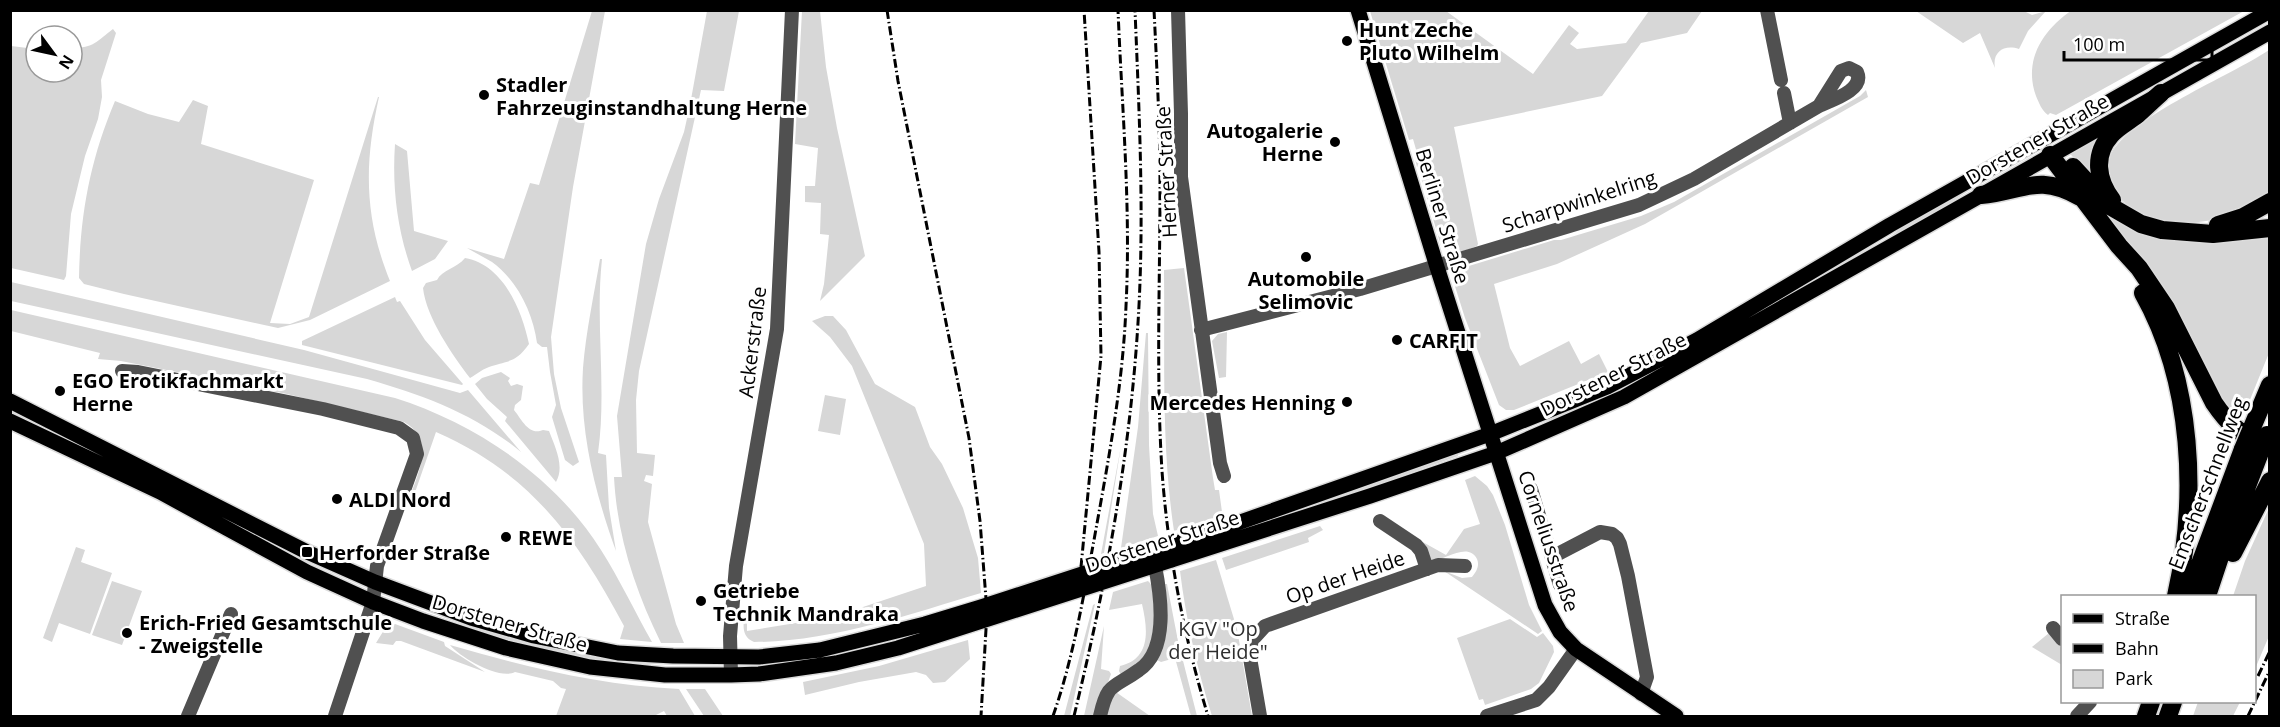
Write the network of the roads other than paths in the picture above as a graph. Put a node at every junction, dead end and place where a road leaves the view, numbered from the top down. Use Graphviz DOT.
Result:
graph roads {
  1 [pos="792,10"];
  2 [pos="1178,10"];
  3 [pos="1358,10"];
  4 [pos="1767,10"];
  5 [pos="2270,11"];
  6 [pos="2270,32"];
  7 [pos="2161,93"];
  8 [pos="1819,106"];
  9 [pos="1790,123"];
  10 [pos="2051,144"];
  11 [pos="1981,195"];
  12 [pos="2084,200"];
  13 [pos="2270,202"];
  14 [pos="2122,213"];
  15 [pos="2270,228"];
  16 [pos="2181,232"];
  17 [pos="2119,246"];
  18 [pos="1437,267"];
  19 [pos="1201,330"];
  20 [pos="122,371"];
  21 [pos="2270,385"];
  22 [pos="10,401"];
  23 [pos="10,421"];
  24 [pos="1490,434"];
  25 [pos="2260,440"];
  26 [pos="1496,453"];
  27 [pos="1224,476"];
  28 [pos="2270,481"];
  29 [pos="1531,489"];
  30 [pos="1380,521"];
  31 [pos="1552,557"];
  32 [pos="1155,566"];
  33 [pos="1465,566"];
  34 [pos="1427,569"];
  35 [pos="375,582"];
  36 [pos="1560,585"];
  37 [pos="2176,595"];
  38 [pos="2189,595"];
  39 [pos="2208,595"];
  40 [pos="2217,595"];
  41 [pos="373,602"];
  42 [pos="231,614"];
  43 [pos="1576,649"];
  44 [pos="729,657"];
  45 [pos="731,675"];
  46 [pos="1641,694"];
  47 [pos="2089,703"];
  48 [pos="188,717"];
  49 [pos="335,717"];
  50 [pos="1100,717"];
  51 [pos="1260,717"];
  52 [pos="1487,717"];
  53 [pos="1676,717"];
  54 [pos="2076,717"];
  1 -- 44 [label="street, Ackerstraße"];
  2 -- 19 [label="street, Herner Straße"];
  3 -- 18 [label="main road, Berliner Straße"];
  4 -- 9 [label="street"];
  5 -- 10 [label="main road, Dorstener Straße"];
  6 -- 7 [label="main road, Dorstener Straße"];
  7 -- 10 [label="main road, Dorstener Straße"];
  7 -- 14 [label="highway"];
  8 -- 9 [label="street, Scharpwinkelring"];
  9 -- 18 [label="street, Scharpwinkelring"];
  10 -- 11 [label="main road, Dorstener Straße"];
  10 -- 12 [label="highway"];
  10 -- 14 [label="highway"];
  10 -- 24 [label="main road, Dorstener Straße"];
  11 -- 12 [label="highway"];
  11 -- 26 [label="main road, Dorstener Straße"];
  12 -- 17 [label="highway"];
  13 -- 16 [label="highway"];
  14 -- 16 [label="highway"];
  15 -- 16 [label="highway"];
  17 -- 25 [label="highway"];
  17 -- 37 [label="highway"];
  18 -- 19 [label="street"];
  18 -- 24 [label="main road, Berliner Straße"];
  19 -- 27 [label="street, Herner Straße"];
  20 -- 35 [label="street"];
  21 -- 25 [label="highway, Emscherschnellweg"];
  22 -- 35 [label="main road, Dorstener Straße"];
  23 -- 41 [label="main road, Dorstener Straße"];
  24 -- 26 [label="main road, Corneliusstraße"];
  24 -- 44 [label="main road, Dorstener Straße"];
  25 -- 38 [label="highway, Emscherschnellweg"];
  25 -- 39 [label="highway"];
  26 -- 32 [label="main road, Dorstener Straße"];
  26 -- 43 [label="main road, Corneliusstraße"];
  28 -- 40 [label="highway"];
  29 -- 31 [label="street, Corneliusstraße"];
  30 -- 34 [label="street, Op der Heide"];
  31 -- 36 [label="street, Corneliusstraße"];
  31 -- 46 [label="street, Corneliusstraße"];
  32 -- 45 [label="main road, Dorstener Straße"];
  32 -- 50 [label="street"];
  33 -- 34 [label="street, Op der Heide"];
  34 -- 51 [label="street, Op der Heide"];
  35 -- 41 [label="street"];
  35 -- 44 [label="main road, Dorstener Straße"];
  41 -- 45 [label="main road, Dorstener Straße"];
  41 -- 49 [label="street"];
  42 -- 48 [label="street"];
  43 -- 46 [label="main road, Corneliusstraße"];
  43 -- 52 [label="street"];
  44 -- 45 [label="street, Ackerstraße"];
  46 -- 53 [label="main road, Corneliusstraße"];
  47 -- 54 [label="street"];
}
